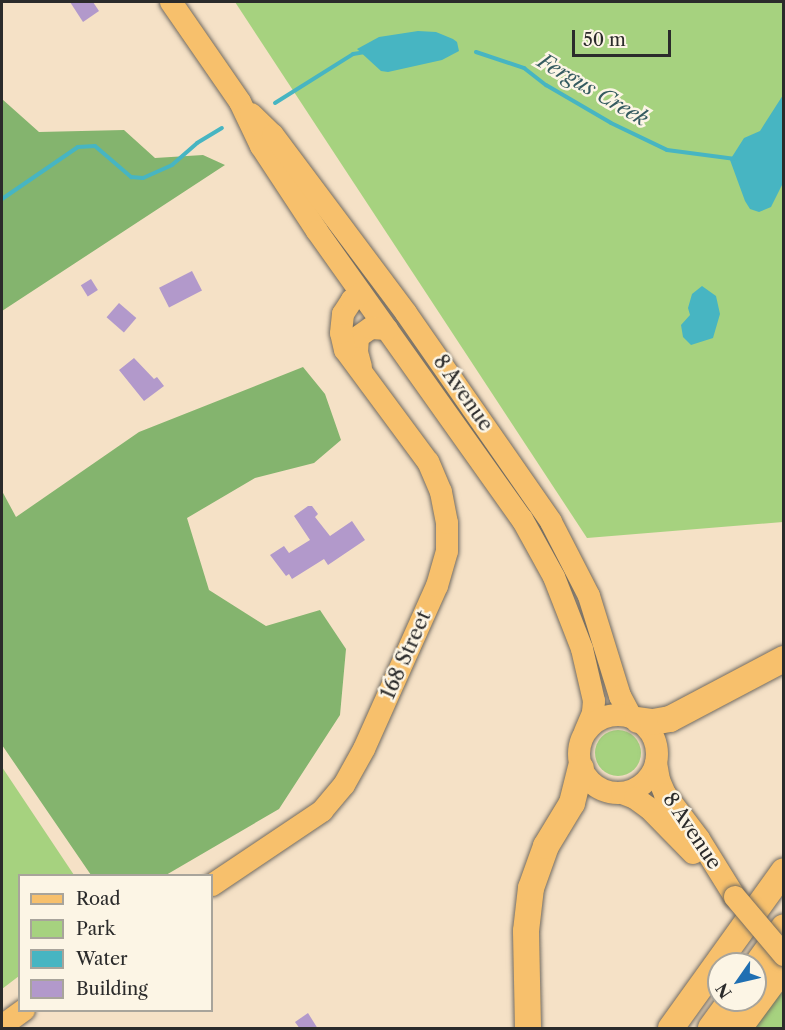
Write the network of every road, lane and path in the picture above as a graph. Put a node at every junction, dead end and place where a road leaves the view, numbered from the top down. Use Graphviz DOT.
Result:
graph roads {
  1 [pos="171,2"];
  2 [pos="240,102"];
  3 [pos="361,293"];
  4 [pos="387,329"];
  5 [pos="363,377"];
  6 [pos="529,488"];
  7 [pos="783,658"];
  8 [pos="635,719"];
  9 [pos="585,732"];
  10 [pos="656,763"];
  11 [pos="581,768"];
  12 [pos="622,794"];
  13 [pos="783,871"];
  14 [pos="213,884"];
  15 [pos="735,897"];
  16 [pos="783,927"];
  17 [pos="766,952"];
  18 [pos="783,955"];
  19 [pos="783,967"];
  20 [pos="23,1012"];
  21 [pos="723,1012"];
  22 [pos="2,1026"];
  23 [pos="528,1029"];
  24 [pos="671,1029"];
  25 [pos="711,1029"];
  26 [pos="739,1029"];
  1 -- 2 [label="main road, 8 Avenue"];
  2 -- 3 [label="main road, 8 Avenue"];
  2 -- 6 [label="main road, 8 Avenue"];
  3 -- 4 [label="main road, 8 Avenue"];
  3 -- 5 [label="main road, 168 Street"];
  3 -- 6 [label="main road"];
  4 -- 5 [label="main road, 168 Street"];
  4 -- 9 [label="main road, 8 Avenue"];
  5 -- 14 [label="main road, 168 Street"];
  6 -- 8 [label="main road, 8 Avenue"];
  7 -- 8 [label="highway"];
  8 -- 9 [label="main road"];
  8 -- 10 [label="main road"];
  9 -- 11 [label="main road"];
  10 -- 12 [label="main road"];
  10 -- 15 [label="main road, 8 Avenue"];
  11 -- 12 [label="main road"];
  11 -- 23 [label="highway"];
  12 -- 15 [label="main road, 8 Avenue"];
  13 -- 24 [label="highway"];
  15 -- 18 [label="main road, 8 Avenue, bridge"];
  16 -- 17 [label="highway"];
  19 -- 26 [label="highway"];
  20 -- 22 [label="main road"];
  21 -- 25 [label="highway"];
}
